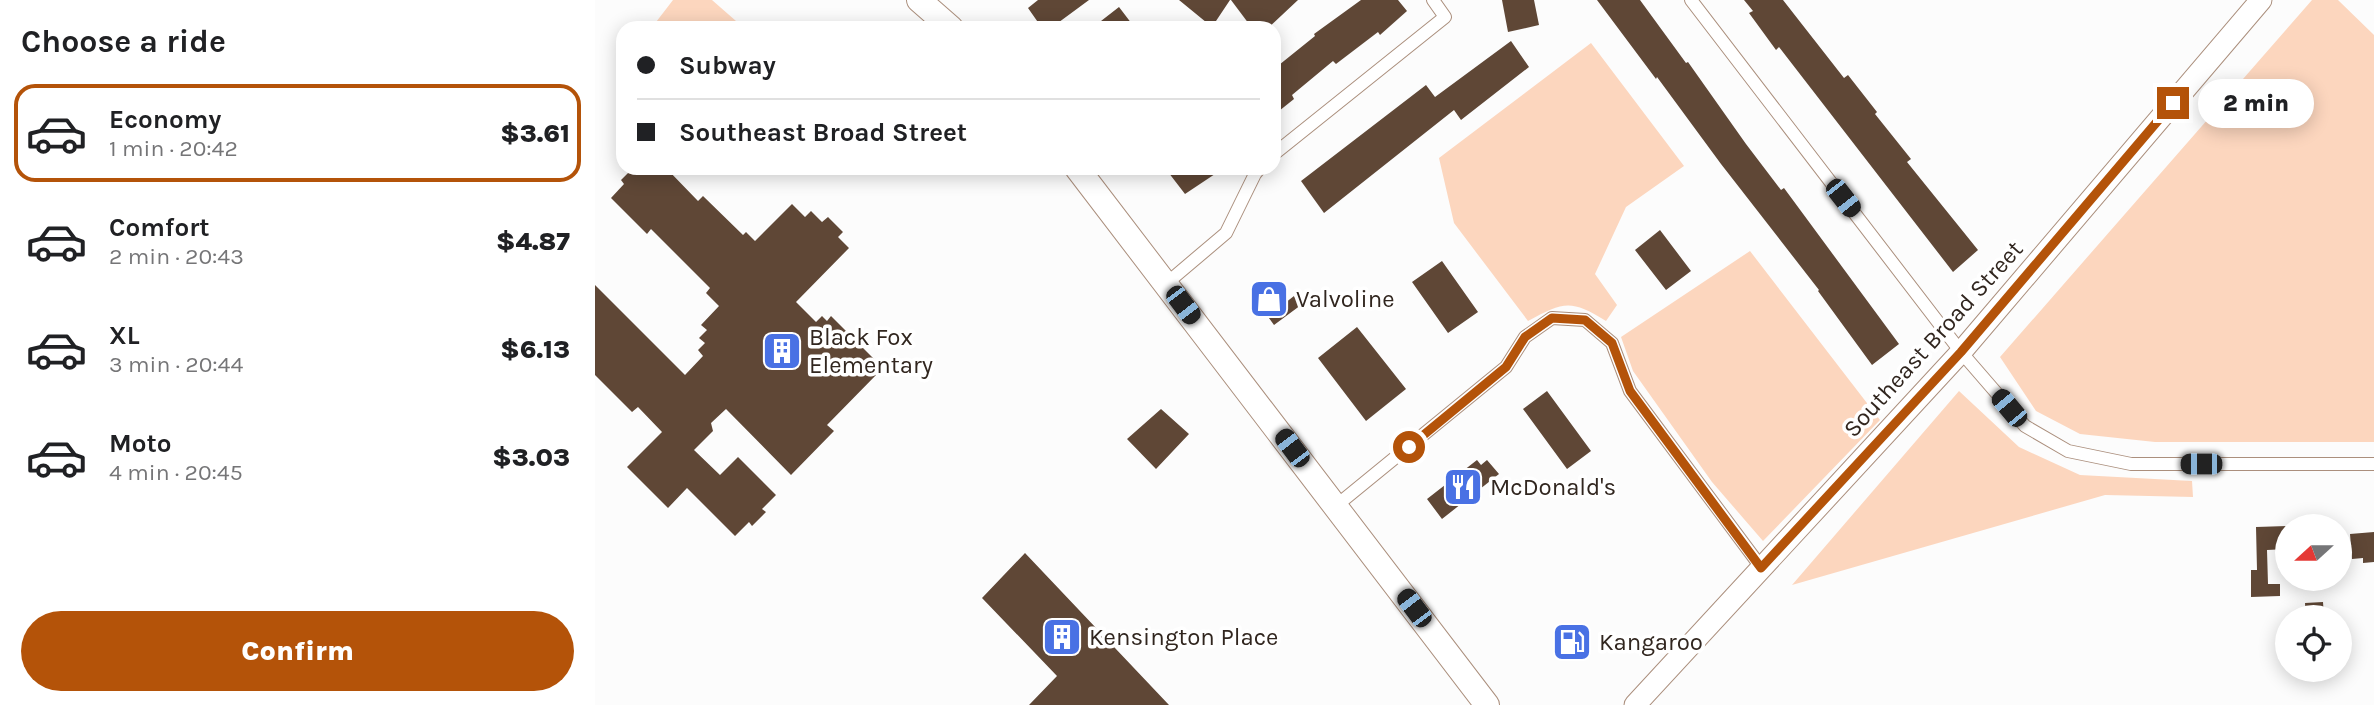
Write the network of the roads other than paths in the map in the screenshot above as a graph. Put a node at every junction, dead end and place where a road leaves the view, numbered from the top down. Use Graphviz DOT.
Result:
graph roads {
  1 [pos="919,0"];
  2 [pos="1433,0"];
  3 [pos="1691,0"];
  4 [pos="2261,0"];
  5 [pos="943,21"];
  6 [pos="1281,148"];
  7 [pos="1082,175"];
  8 [pos="1255,175"];
  9 [pos="1167,283"];
  10 [pos="1961,352"];
  11 [pos="2374,464"];
  12 [pos="1336,506"];
  13 [pos="1761,568"];
  14 [pos="1487,705"];
  15 [pos="1635,705"];
  1 -- 5 [label="highway"];
  2 -- 6 [label="street"];
  3 -- 10 [label="street"];
  4 -- 10 [label="main road, Southeast Broad Street"];
  7 -- 9 [label="highway"];
  8 -- 9 [label="street"];
  9 -- 12 [label="highway"];
  10 -- 11 [label="street"];
  10 -- 13 [label="main road, Southeast Broad Street"];
  12 -- 13 [label="street"];
  12 -- 14 [label="highway"];
  13 -- 15 [label="main road, Southeast Broad Street"];
}
